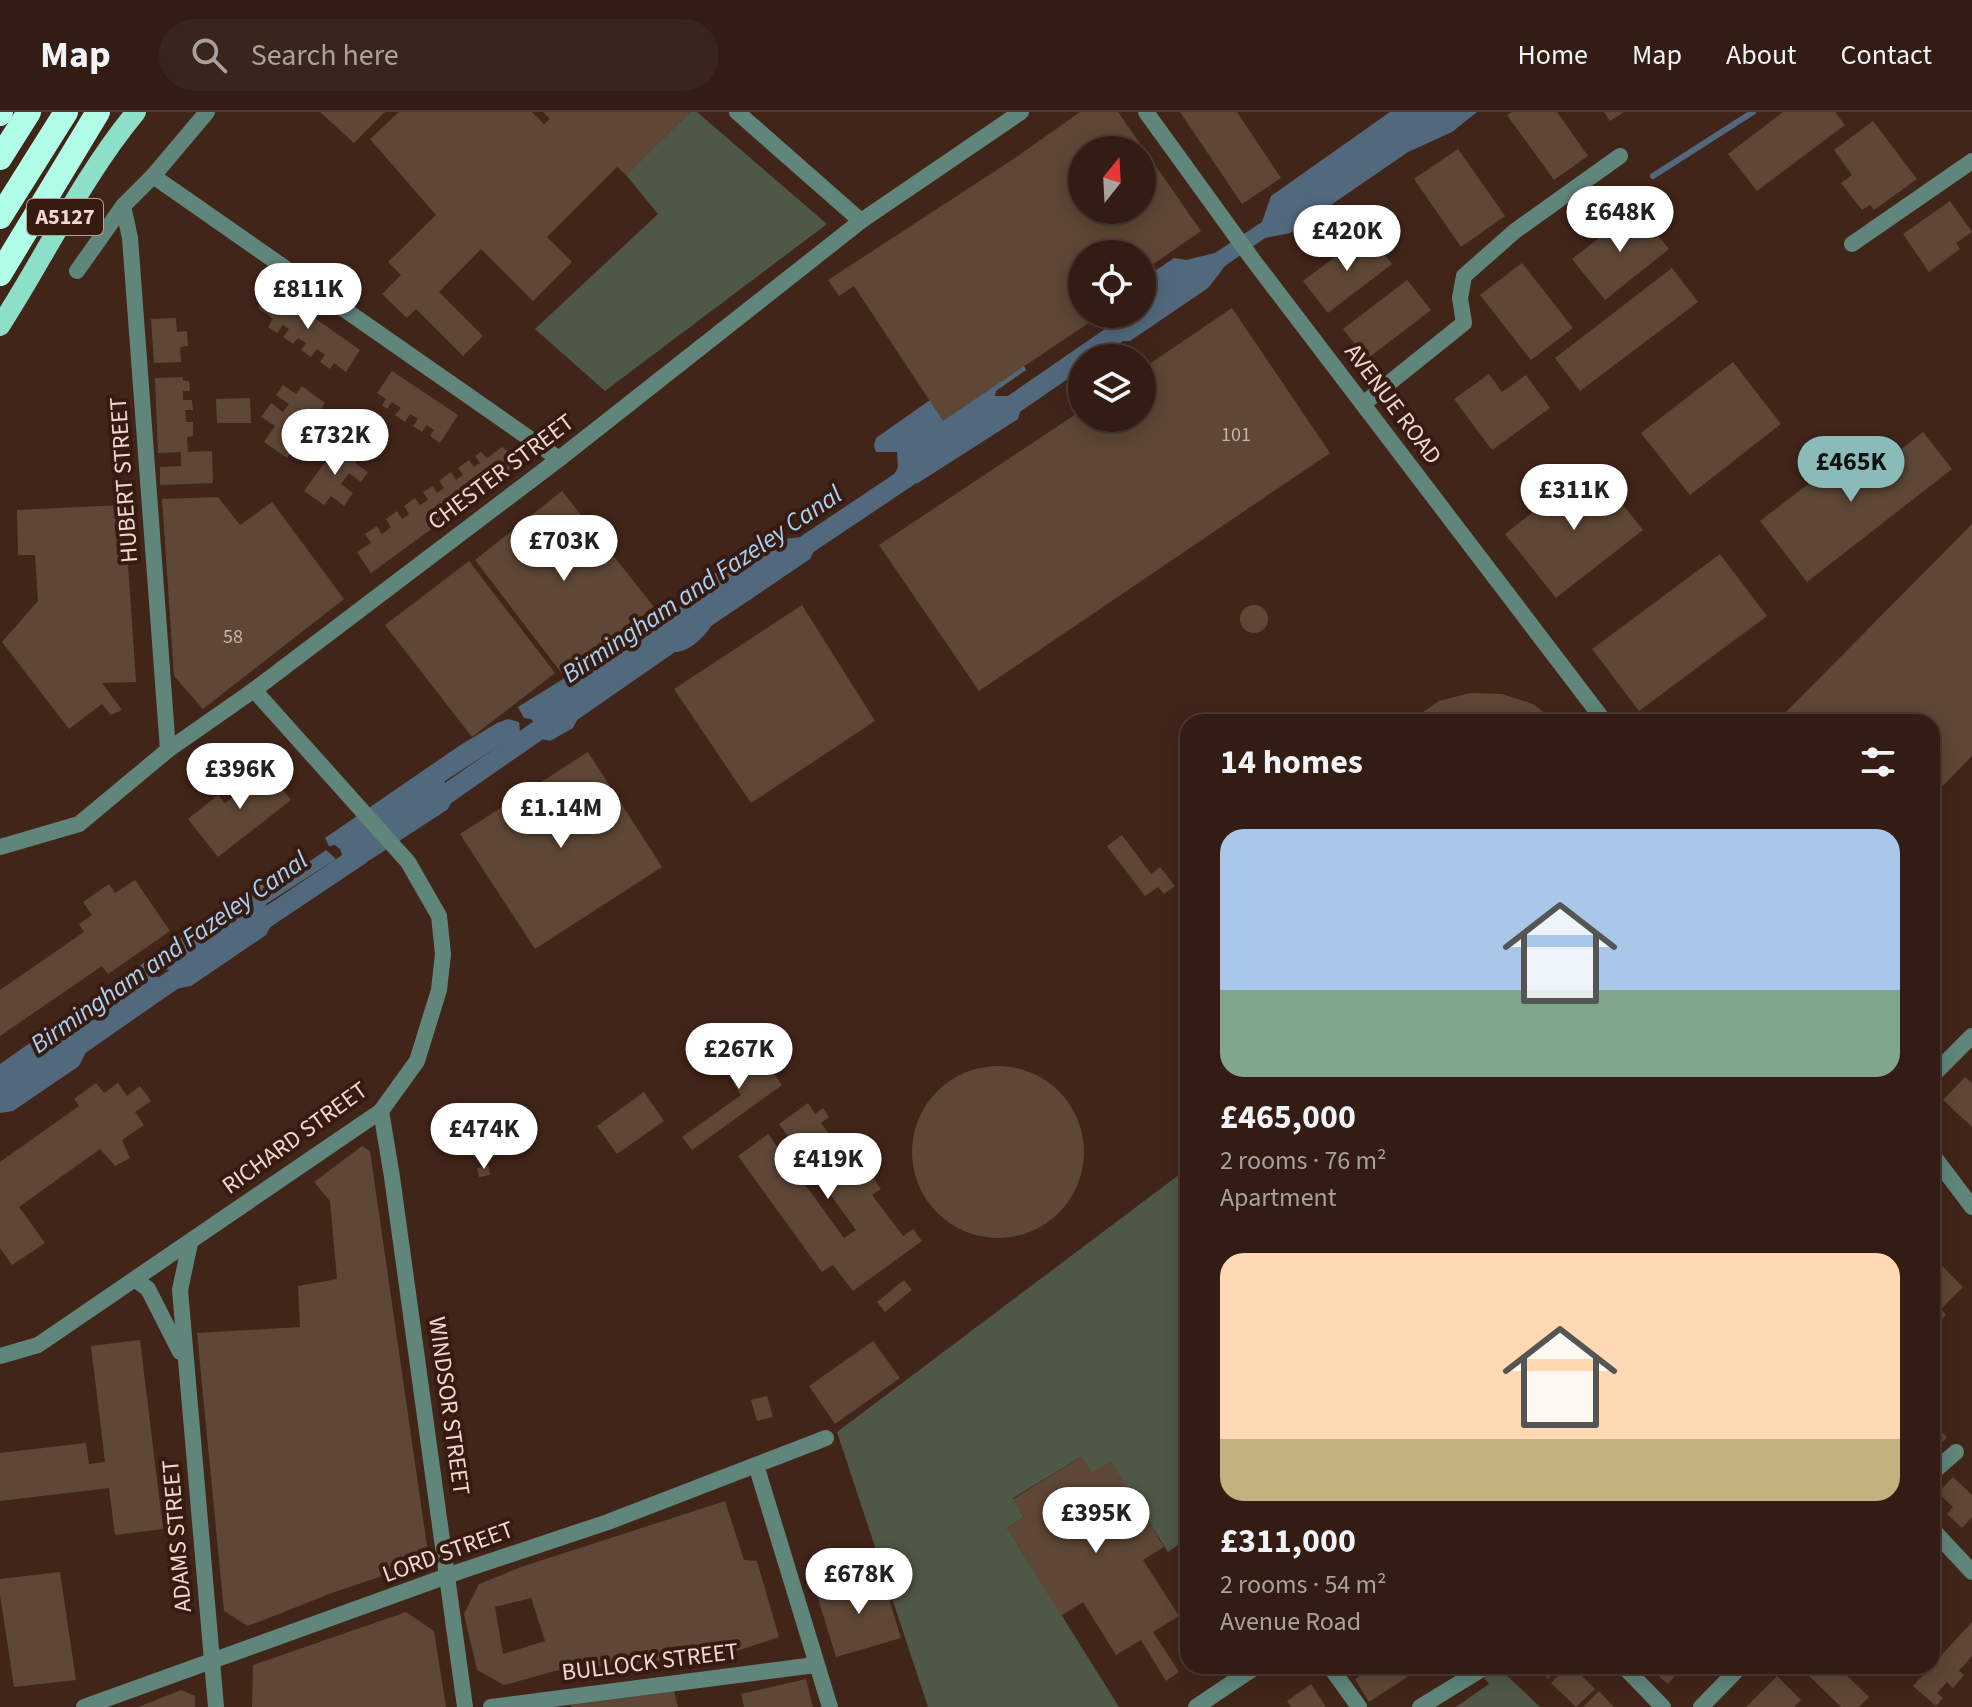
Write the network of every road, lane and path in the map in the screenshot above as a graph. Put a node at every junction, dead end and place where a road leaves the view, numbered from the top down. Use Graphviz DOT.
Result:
graph roads {
  1 [pos="29,112"];
  2 [pos="66,112"];
  3 [pos="98,112"];
  4 [pos="136,112"];
  5 [pos="207,112"];
  6 [pos="737,112"];
  7 [pos="1021,112"];
  8 [pos="1146,112"];
  9 [pos="1620,156"];
  10 [pos="0,158"];
  11 [pos="1972,161"];
  12 [pos="153,176"];
  13 [pos="123,206"];
  14 [pos="0,217"];
  15 [pos="861,221"];
  16 [pos="1852,244"];
  17 [pos="77,271"];
  18 [pos="0,274"];
  19 [pos="0,326"];
  20 [pos="1363,404"];
  21 [pos="559,459"];
  22 [pos="254,690"];
  23 [pos="1599,714"];
  24 [pos="168,750"];
  25 [pos="0,847"];
  26 [pos="1972,1036"];
  27 [pos="1940,1068"];
  28 [pos="381,1111"];
  29 [pos="1940,1165"];
  30 [pos="1972,1207"];
  31 [pos="190,1243"];
  32 [pos="140,1278"];
  33 [pos="180,1279"];
  34 [pos="0,1356"];
  35 [pos="184,1361"];
  36 [pos="826,1438"];
  37 [pos="1956,1452"];
  38 [pos="756,1465"];
  39 [pos="1940,1466"];
  40 [pos="1940,1538"];
  41 [pos="1972,1572"];
  42 [pos="448,1576"];
  43 [pos="213,1662"];
  44 [pos="815,1665"];
  45 [pos="1245,1674"];
  46 [pos="1335,1674"];
  47 [pos="1474,1674"];
  48 [pos="1631,1674"];
  49 [pos="1733,1674"];
  50 [pos="84,1707"];
  51 [pos="216,1707"];
  52 [pos="465,1707"];
  53 [pos="491,1707"];
  54 [pos="830,1707"];
  55 [pos="1196,1707"];
  56 [pos="1359,1707"];
  57 [pos="1420,1707"];
  58 [pos="1663,1707"];
  59 [pos="1701,1707"];
  1 -- 10 [label="highway"];
  2 -- 14 [label="highway"];
  3 -- 18 [label="highway"];
  4 -- 19 [label="main road, A5127"];
  5 -- 12 [label="street"];
  6 -- 15 [label="street"];
  7 -- 15 [label="street, CHESTER STREET"];
  8 -- 20 [label="street, AVENUE ROAD"];
  9 -- 20 [label="street"];
  11 -- 16 [label="street"];
  12 -- 13 [label="street"];
  12 -- 21 [label="street"];
  13 -- 17 [label="street"];
  13 -- 24 [label="street, HUBERT STREET"];
  15 -- 21 [label="street, CHESTER STREET"];
  20 -- 23 [label="street, AVENUE ROAD"];
  21 -- 22 [label="street, CHESTER STREET"];
  22 -- 24 [label="street, CHESTER STREET"];
  22 -- 28 [label="street, RICHARD STREET"];
  24 -- 25 [label="street, CHESTER STREET"];
  26 -- 27 [label="street"];
  28 -- 31 [label="street, RICHARD STREET"];
  28 -- 42 [label="street, WINDSOR STREET"];
  29 -- 30 [label="street"];
  31 -- 32 [label="street, RICHARD STREET"];
  31 -- 33 [label="street, ADAMS STREET"];
  32 -- 33 [label="street"];
  32 -- 34 [label="street, RICHARD STREET"];
  32 -- 35 [label="street, ADAMS STREET"];
  33 -- 35 [label="street, ADAMS STREET"];
  35 -- 43 [label="street, ADAMS STREET"];
  36 -- 38 [label="street, LORD STREET"];
  37 -- 39 [label="street"];
  38 -- 42 [label="street, LORD STREET"];
  38 -- 44 [label="street"];
  40 -- 41 [label="street"];
  42 -- 43 [label="street, LORD STREET"];
  42 -- 52 [label="street, WINDSOR STREET"];
  43 -- 50 [label="street, LORD STREET"];
  43 -- 51 [label="street, ADAMS STREET"];
  44 -- 53 [label="street, BULLOCK STREET"];
  44 -- 54 [label="street"];
  45 -- 55 [label="street"];
  46 -- 56 [label="street"];
  47 -- 57 [label="street"];
  48 -- 58 [label="street"];
  49 -- 59 [label="street"];
}
